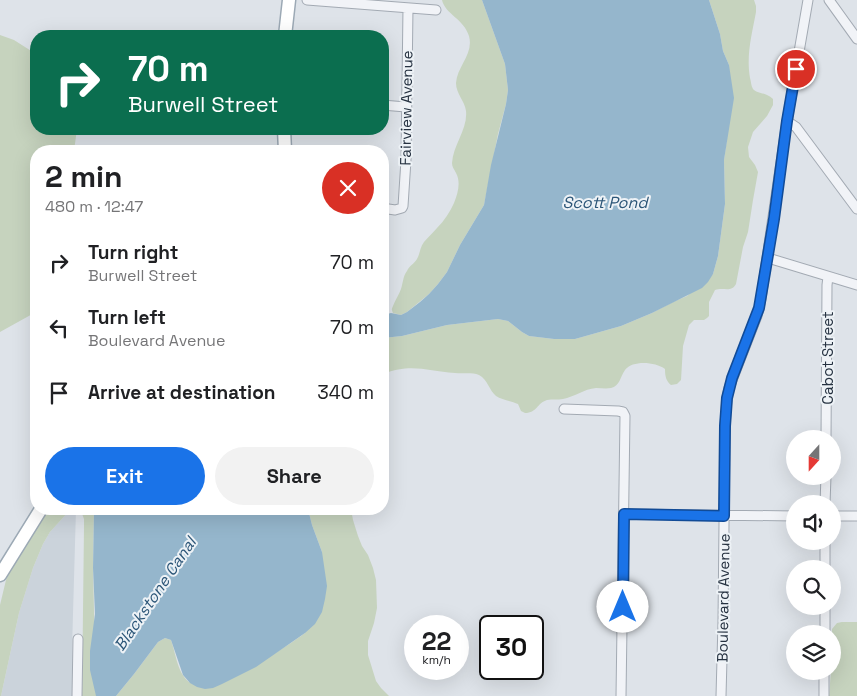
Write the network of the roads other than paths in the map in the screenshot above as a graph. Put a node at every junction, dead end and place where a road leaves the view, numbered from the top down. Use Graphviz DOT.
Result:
graph roads {
  1 [pos="289,0"];
  2 [pos="307,0"];
  3 [pos="808,0"];
  4 [pos="829,0"];
  5 [pos="408,8"];
  6 [pos="436,10"];
  7 [pos="286,30"];
  8 [pos="857,39"];
  9 [pos="389,106"];
  10 [pos="406,107"];
  11 [pos="787,121"];
  12 [pos="389,209"];
  13 [pos="857,209"];
  14 [pos="768,258"];
  15 [pos="828,277"];
  16 [pos="857,285"];
  17 [pos="564,409"];
  18 [pos="826,430"];
  19 [pos="624,514"];
  20 [pos="37,515"];
  21 [pos="724,516"];
  22 [pos="786,516"];
  23 [pos="841,516"];
  24 [pos="857,516"];
  25 [pos="0,575"];
  26 [pos="78,639"];
  27 [pos="824,680"];
  28 [pos="77,696"];
  29 [pos="622,696"];
  30 [pos="721,696"];
  31 [pos="824,696"];
  1 -- 7 [label="main road"];
  2 -- 5 [label="street"];
  3 -- 11 [label="street, Boulevard Avenue"];
  4 -- 8 [label="street"];
  5 -- 6 [label="street"];
  5 -- 10 [label="street, Fairview Avenue"];
  9 -- 10 [label="street"];
  10 -- 12 [label="street, Fairview Avenue"];
  11 -- 13 [label="street"];
  11 -- 14 [label="street, Boulevard Avenue"];
  14 -- 15 [label="street"];
  14 -- 21 [label="street, Boulevard Avenue"];
  15 -- 16 [label="street"];
  15 -- 18 [label="street, Cabot Street"];
  17 -- 19 [label="street"];
  19 -- 21 [label="street"];
  19 -- 29 [label="street"];
  20 -- 25 [label="main road"];
  21 -- 22 [label="street"];
  21 -- 30 [label="street, Boulevard Avenue"];
  23 -- 24 [label="street"];
  26 -- 28 [label="street"];
  27 -- 31 [label="street"];
}
